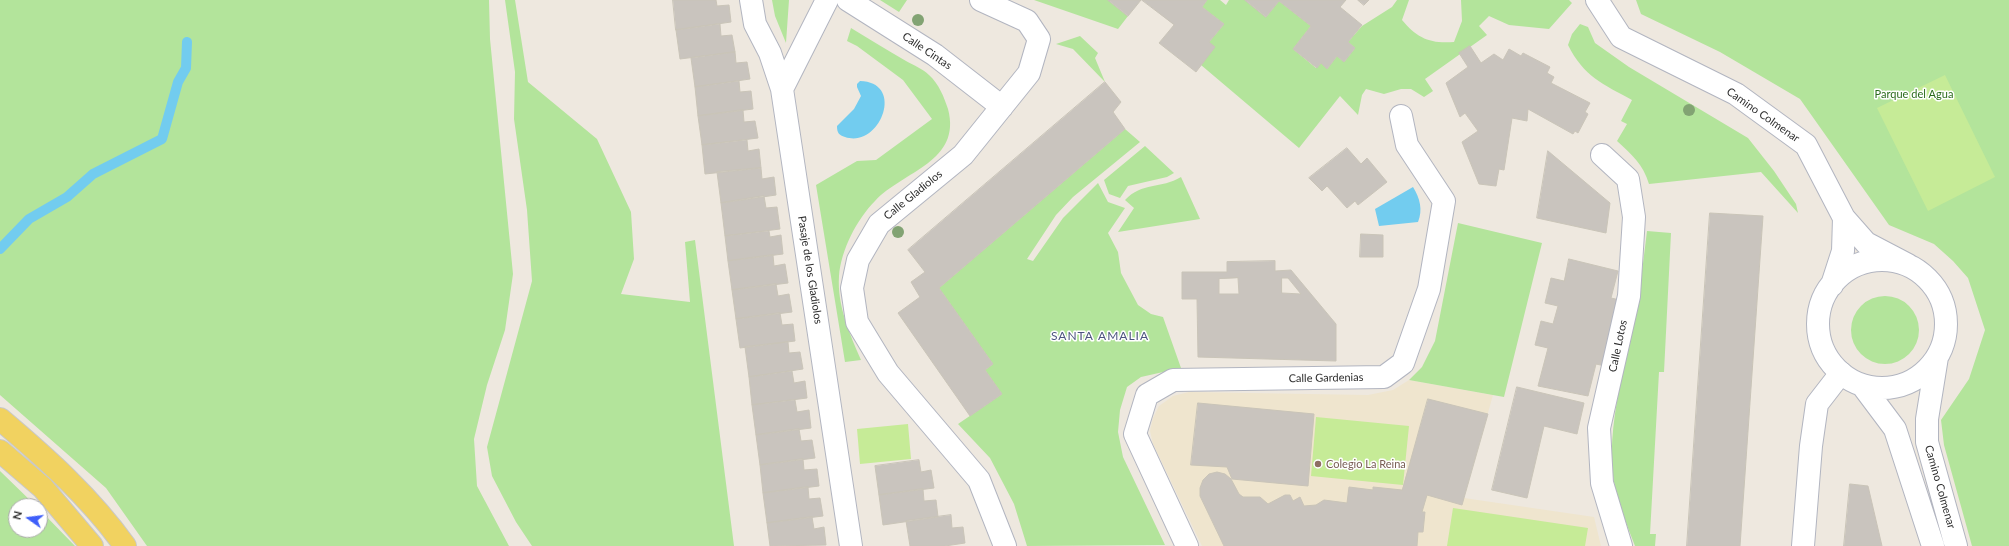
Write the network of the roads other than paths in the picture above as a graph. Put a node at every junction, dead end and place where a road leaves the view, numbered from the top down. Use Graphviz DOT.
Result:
graph roads {
  1 [pos="751,0"];
  2 [pos="827,0"];
  3 [pos="848,0"];
  4 [pos="981,0"];
  5 [pos="1597,0"];
  6 [pos="782,88"];
  7 [pos="1002,107"];
  8 [pos="1400,116"];
  9 [pos="1602,155"];
  10 [pos="1844,218"];
  11 [pos="1908,266"];
  12 [pos="1824,298"];
  13 [pos="1938,357"];
  14 [pos="1841,373"];
  15 [pos="1862,385"];
  16 [pos="0,419"];
  17 [pos="0,451"];
  18 [pos="92,546"];
  19 [pos="125,546"];
  20 [pos="852,546"];
  21 [pos="1005,546"];
  22 [pos="1187,546"];
  23 [pos="1621,546"];
  24 [pos="1803,546"];
  25 [pos="1933,546"];
  26 [pos="1956,546"];
  1 -- 6 [label="street, Pasaje de los Gladiolos"];
  2 -- 6 [label="street"];
  3 -- 7 [label="street, Calle Cintas"];
  4 -- 7 [label="street, Calle Gladiolos"];
  5 -- 10 [label="street, Camino Colmenar"];
  6 -- 20 [label="street, Pasaje de los Gladiolos"];
  7 -- 21 [label="street, Calle Gladiolos"];
  8 -- 22 [label="street, Calle Gardenias"];
  9 -- 23 [label="street, Calle Lotos"];
  10 -- 11 [label="street, Camino Colmenar"];
  10 -- 12 [label="street, Camino Colmenar"];
  11 -- 12 [label="street"];
  11 -- 13 [label="street"];
  12 -- 14 [label="street"];
  13 -- 15 [label="street"];
  13 -- 26 [label="street, Camino Colmenar"];
  14 -- 15 [label="street"];
  14 -- 24 [label="street"];
  15 -- 25 [label="street"];
  16 -- 19 [label="main road"];
  17 -- 18 [label="main road"];
}
